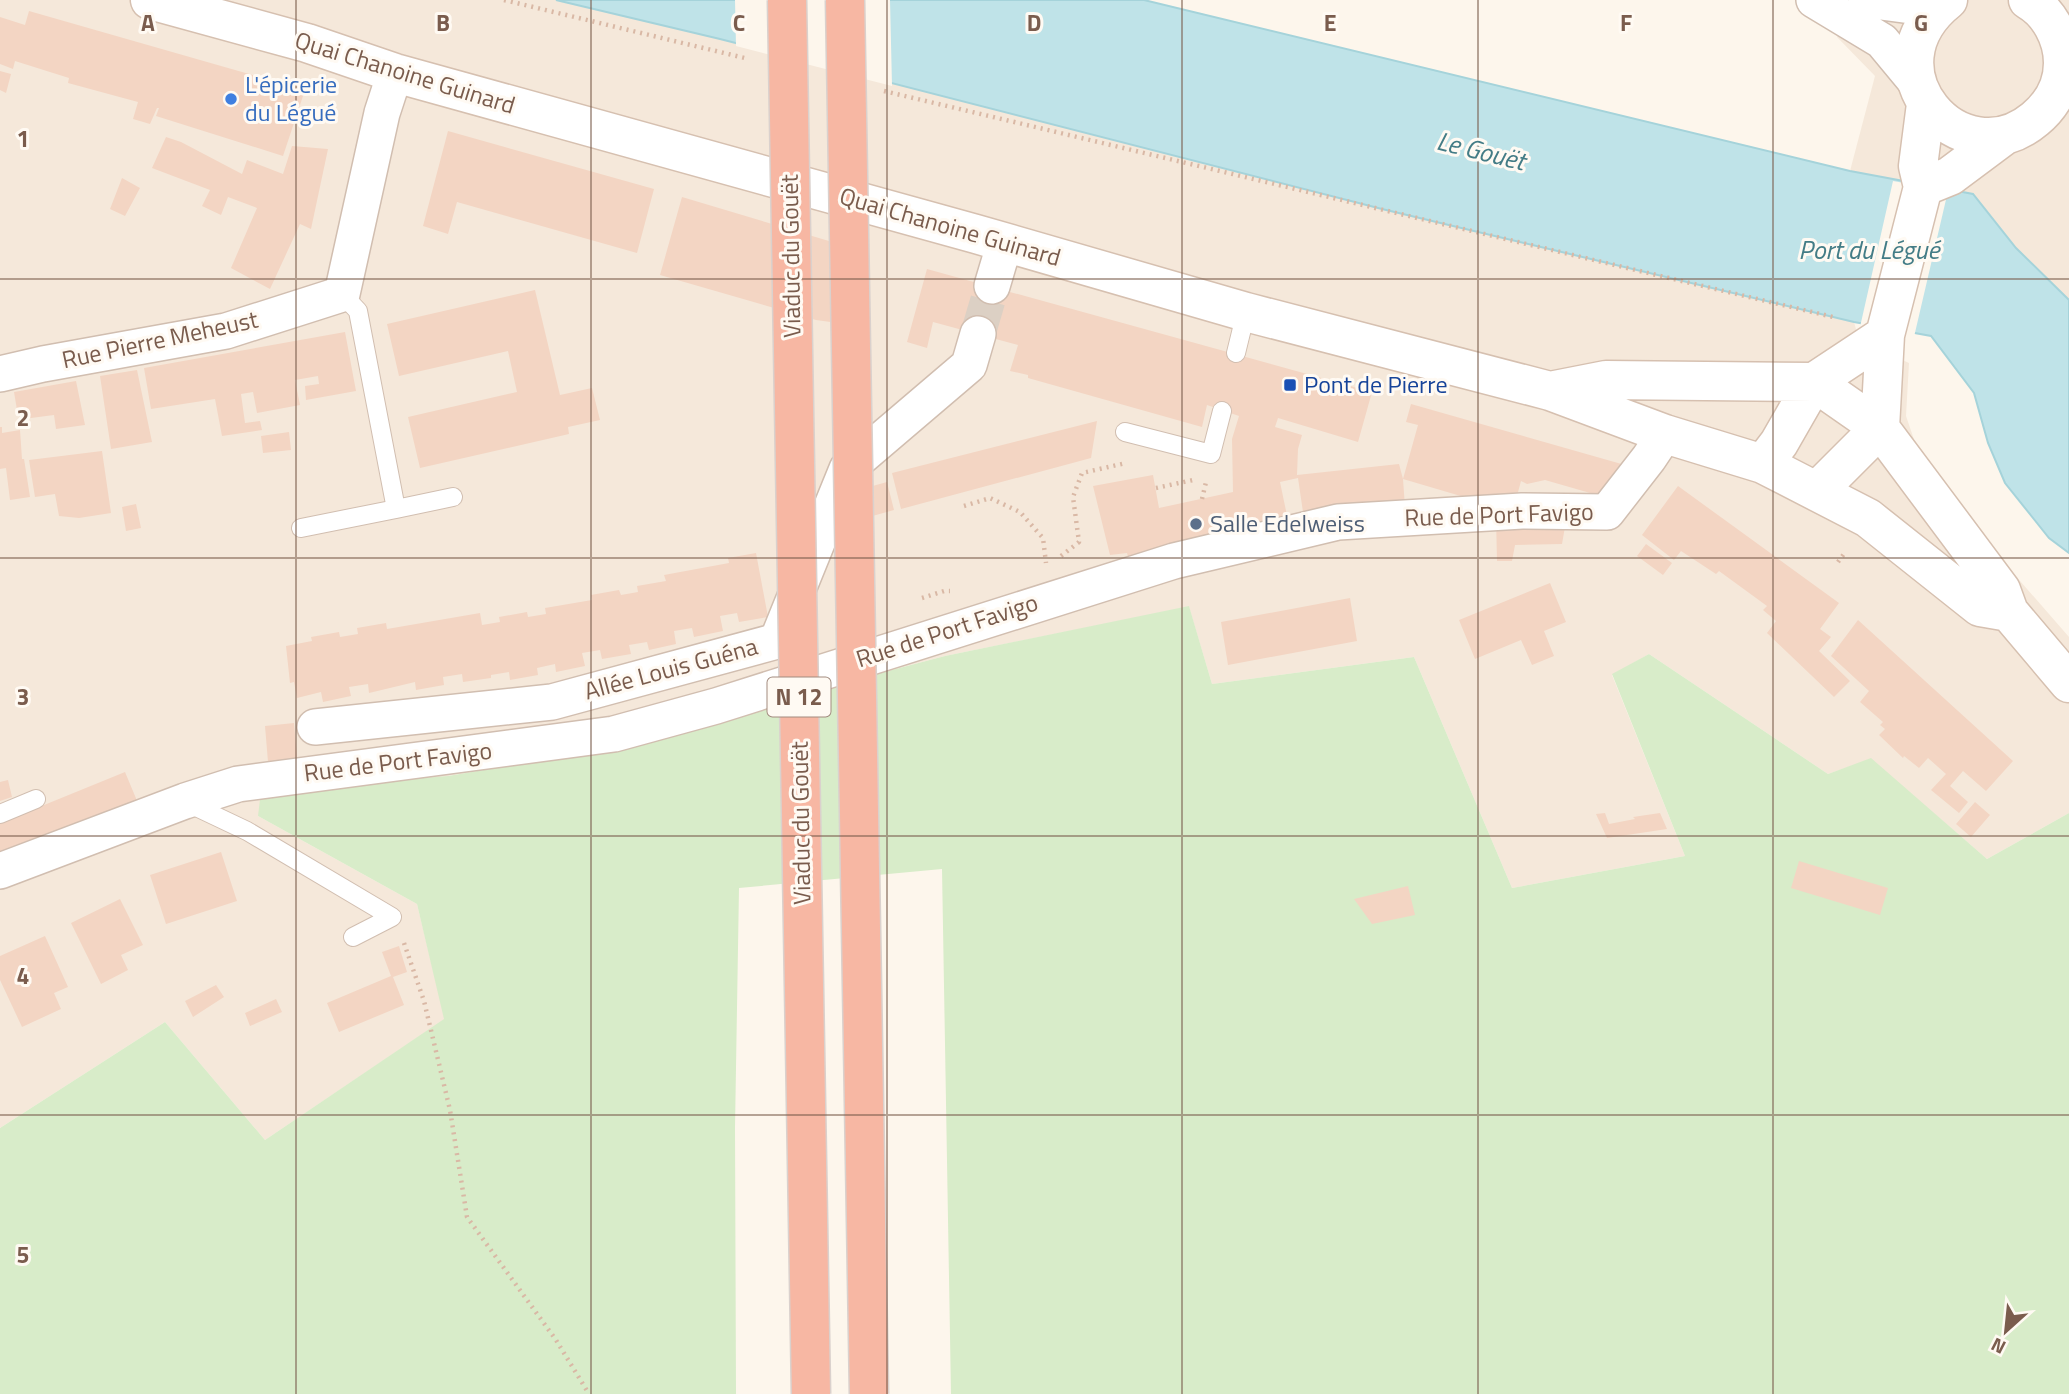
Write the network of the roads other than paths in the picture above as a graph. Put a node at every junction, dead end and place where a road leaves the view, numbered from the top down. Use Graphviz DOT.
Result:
graph roads {
  1 [pos="150,0"];
  2 [pos="787,0"];
  3 [pos="845,0"];
  4 [pos="1814,0"];
  5 [pos="1866,0"];
  6 [pos="1938,4"];
  7 [pos="2048,9"];
  8 [pos="2066,65"];
  9 [pos="395,73"];
  10 [pos="1921,93"];
  11 [pos="2057,114"];
  12 [pos="2005,135"];
  13 [pos="1923,187"];
  14 [pos="1005,242"];
  15 [pos="992,286"];
  16 [pos="342,294"];
  17 [pos="1246,312"];
  18 [pos="978,334"];
  19 [pos="1885,335"];
  20 [pos="1236,353"];
  21 [pos="0,374"];
  22 [pos="1814,382"];
  23 [pos="1550,391"];
  24 [pos="1222,411"];
  25 [pos="1880,428"];
  26 [pos="1125,432"];
  27 [pos="1665,434"];
  28 [pos="1763,464"];
  29 [pos="1817,491"];
  30 [pos="453,497"];
  31 [pos="396,509"];
  32 [pos="301,528"];
  33 [pos="2009,612"];
  34 [pos="2069,682"];
  35 [pos="315,726"];
  36 [pos="36,799"];
  37 [pos="185,801"];
  38 [pos="0,814"];
  39 [pos="0,871"];
  40 [pos="353,937"];
  41 [pos="811,1394"];
  42 [pos="869,1394"];
  1 -- 9 [label="street, Quai Chanoine Guinard"];
  2 -- 41 [label="highway, Viaduc du Gouët / N 12, bridge"];
  3 -- 42 [label="highway, N 12, bridge"];
  4 -- 10 [label="street"];
  5 -- 6 [label="street"];
  6 -- 10 [label="street"];
  7 -- 8 [label="street"];
  8 -- 11 [label="street"];
  9 -- 14 [label="street, Quai Chanoine Guinard"];
  9 -- 16 [label="street"];
  10 -- 12 [label="street"];
  10 -- 13 [label="street"];
  11 -- 12 [label="street"];
  12 -- 13 [label="street"];
  13 -- 19 [label="street"];
  14 -- 15 [label="street"];
  14 -- 17 [label="street, Quai Chanoine Guinard"];
  16 -- 21 [label="street, Rue Pierre Meheust"];
  16 -- 31 [label="lane"];
  17 -- 20 [label="lane"];
  17 -- 23 [label="street, Quai Chanoine Guinard"];
  18 -- 35 [label="street, Allée Louis Guéna"];
  19 -- 22 [label="street"];
  19 -- 25 [label="street"];
  22 -- 23 [label="street, Quai Chanoine Guinard"];
  22 -- 25 [label="street"];
  22 -- 28 [label="street"];
  23 -- 27 [label="street, Quai Chanoine Guinard"];
  24 -- 26 [label="lane"];
  25 -- 29 [label="street"];
  25 -- 33 [label="street"];
  27 -- 28 [label="street, Quai Chanoine Guinard"];
  27 -- 37 [label="street, Rue de Port Favigo"];
  28 -- 29 [label="street, Quai Chanoine Guinard"];
  29 -- 33 [label="street, Quai Chanoine Guinard"];
  30 -- 31 [label="lane"];
  31 -- 32 [label="lane"];
  33 -- 34 [label="street"];
  36 -- 38 [label="lane"];
  37 -- 39 [label="street, Rue de Port Favigo"];
  37 -- 40 [label="lane"];
}
